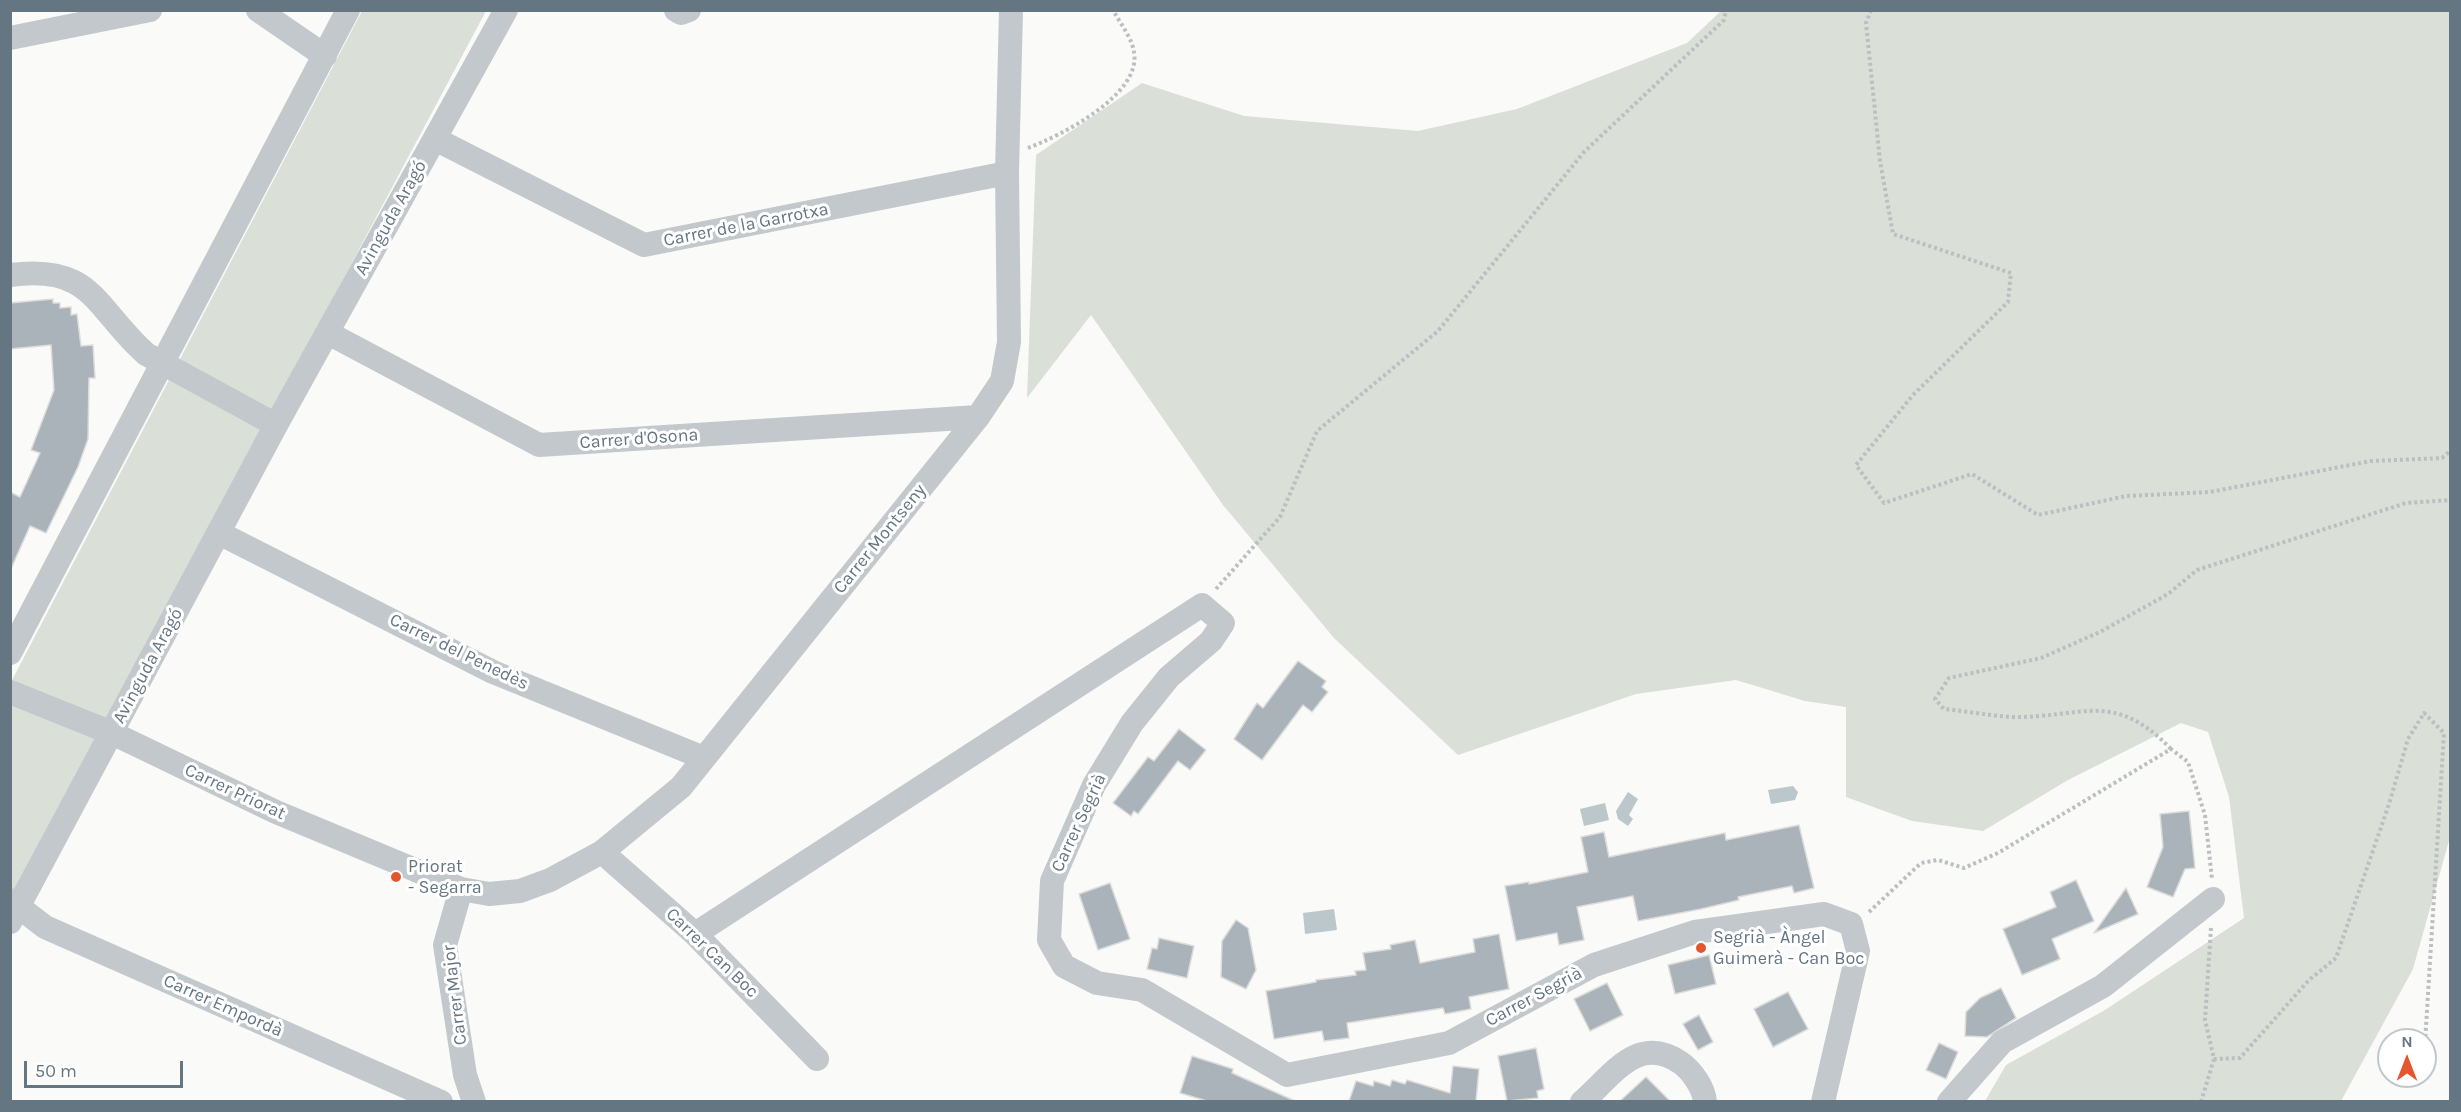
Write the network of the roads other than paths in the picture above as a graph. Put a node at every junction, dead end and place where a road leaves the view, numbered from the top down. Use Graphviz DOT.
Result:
graph roads {
  1 [pos="150,10"];
  2 [pos="258,10"];
  3 [pos="348,10"];
  4 [pos="506,10"];
  5 [pos="676,10"];
  6 [pos="689,10"];
  7 [pos="1011,10"];
  8 [pos="10,38"];
  9 [pos="325,56"];
  10 [pos="435,139"];
  11 [pos="1007,164"];
  12 [pos="10,275"];
  13 [pos="328,333"];
  14 [pos="162,363"];
  15 [pos="978,417"];
  16 [pos="276,425"];
  17 [pos="219,533"];
  18 [pos="10,653"];
  19 [pos="10,692"];
  20 [pos="112,733"];
  21 [pos="705,758"];
  22 [pos="602,852"];
  23 [pos="461,889"];
  24 [pos="2213,898"];
  25 [pos="13,909"];
  26 [pos="695,934"];
  27 [pos="817,1059"];
  28 [pos="441,1101"];
  29 [pos="474,1101"];
  30 [pos="1582,1101"];
  31 [pos="1705,1101"];
  32 [pos="1826,1101"];
  33 [pos="1949,1101"];
  1 -- 8 [label="street"];
  2 -- 9 [label="street"];
  3 -- 9 [label="street"];
  4 -- 10 [label="street, Avinguda Aragó"];
  5 -- 6 [label="street"];
  7 -- 11 [label="street, Carrer Montseny"];
  9 -- 14 [label="street"];
  10 -- 11 [label="street, Carrer de la Garrotxa"];
  10 -- 13 [label="street, Avinguda Aragó"];
  11 -- 15 [label="street, Carrer Montseny"];
  12 -- 14 [label="street"];
  13 -- 15 [label="street, Carrer d'Osona"];
  13 -- 16 [label="street, Avinguda Aragó"];
  14 -- 16 [label="street"];
  14 -- 18 [label="street"];
  15 -- 21 [label="street, Carrer Montseny"];
  16 -- 17 [label="street, Avinguda Aragó"];
  17 -- 20 [label="street, Avinguda Aragó"];
  17 -- 21 [label="street, Carrer del Penedès"];
  19 -- 20 [label="street, Carrer Priorat"];
  20 -- 23 [label="street, Carrer Priorat"];
  20 -- 25 [label="street, Avinguda Aragó"];
  21 -- 22 [label="street, Carrer Montseny"];
  22 -- 23 [label="street, Carrer Montseny"];
  22 -- 26 [label="street, Carrer Can Boc"];
  23 -- 29 [label="street, Carrer Major"];
  24 -- 33 [label="street"];
  25 -- 28 [label="street, Carrer Empordà"];
  26 -- 27 [label="street, Carrer Can Boc"];
  26 -- 32 [label="street, Carrer Segrià"];
  30 -- 31 [label="street"];
}
